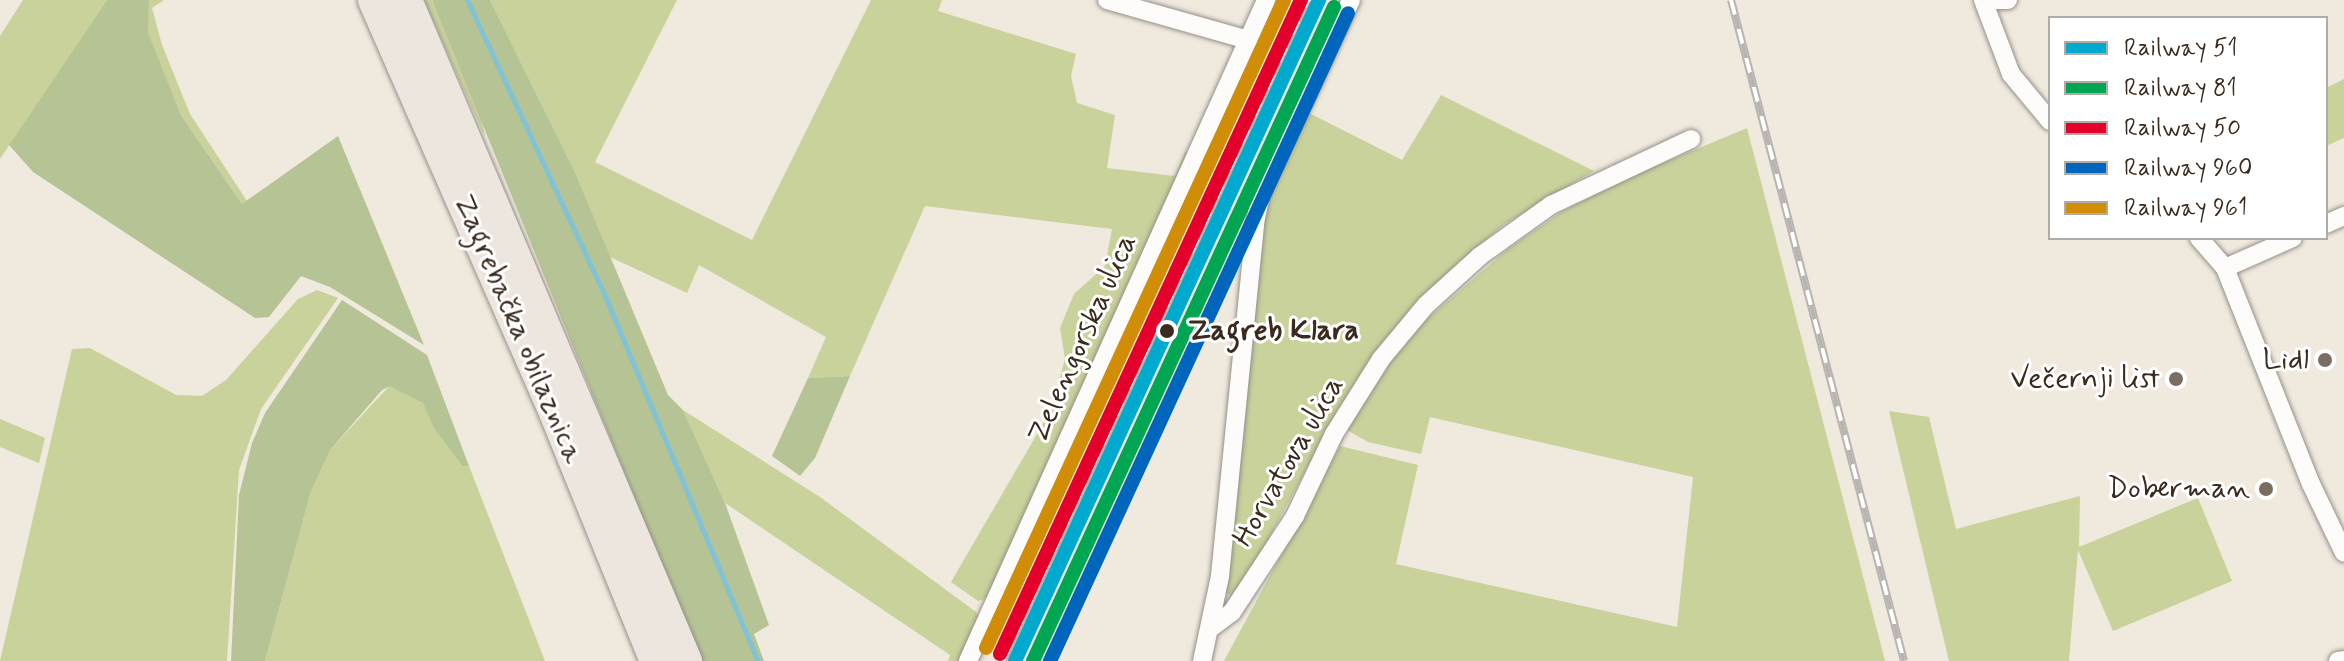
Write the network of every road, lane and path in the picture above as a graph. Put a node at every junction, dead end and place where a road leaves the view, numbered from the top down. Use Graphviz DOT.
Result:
graph roads {
  1 [pos="374,0"];
  2 [pos="406,0"];
  3 [pos="1107,0"];
  4 [pos="1266,0"];
  5 [pos="1351,0"];
  6 [pos="1984,0"];
  7 [pos="2008,0"];
  8 [pos="1248,40"];
  9 [pos="2048,119"];
  10 [pos="1691,139"];
  11 [pos="2201,240"];
  12 [pos="2288,240"];
  13 [pos="2225,268"];
  14 [pos="2344,553"];
  15 [pos="1212,627"];
  16 [pos="656,661"];
  17 [pos="686,661"];
  18 [pos="968,661"];
  19 [pos="1202,661"];
  1 -- 16 [label="highway, Zagrebačka obilaznica"];
  2 -- 17 [label="highway, Zagrebačka obilaznica"];
  3 -- 8 [label="street"];
  4 -- 8 [label="street, Zelengorska ulica"];
  5 -- 15 [label="street, Horvatova ulica"];
  6 -- 7 [label="street"];
  6 -- 9 [label="street"];
  8 -- 18 [label="street, Zelengorska ulica"];
  10 -- 15 [label="street, Horvatova ulica"];
  11 -- 13 [label="street"];
  12 -- 13 [label="street"];
  13 -- 14 [label="street"];
  15 -- 19 [label="street, Horvatova ulica"];
}
